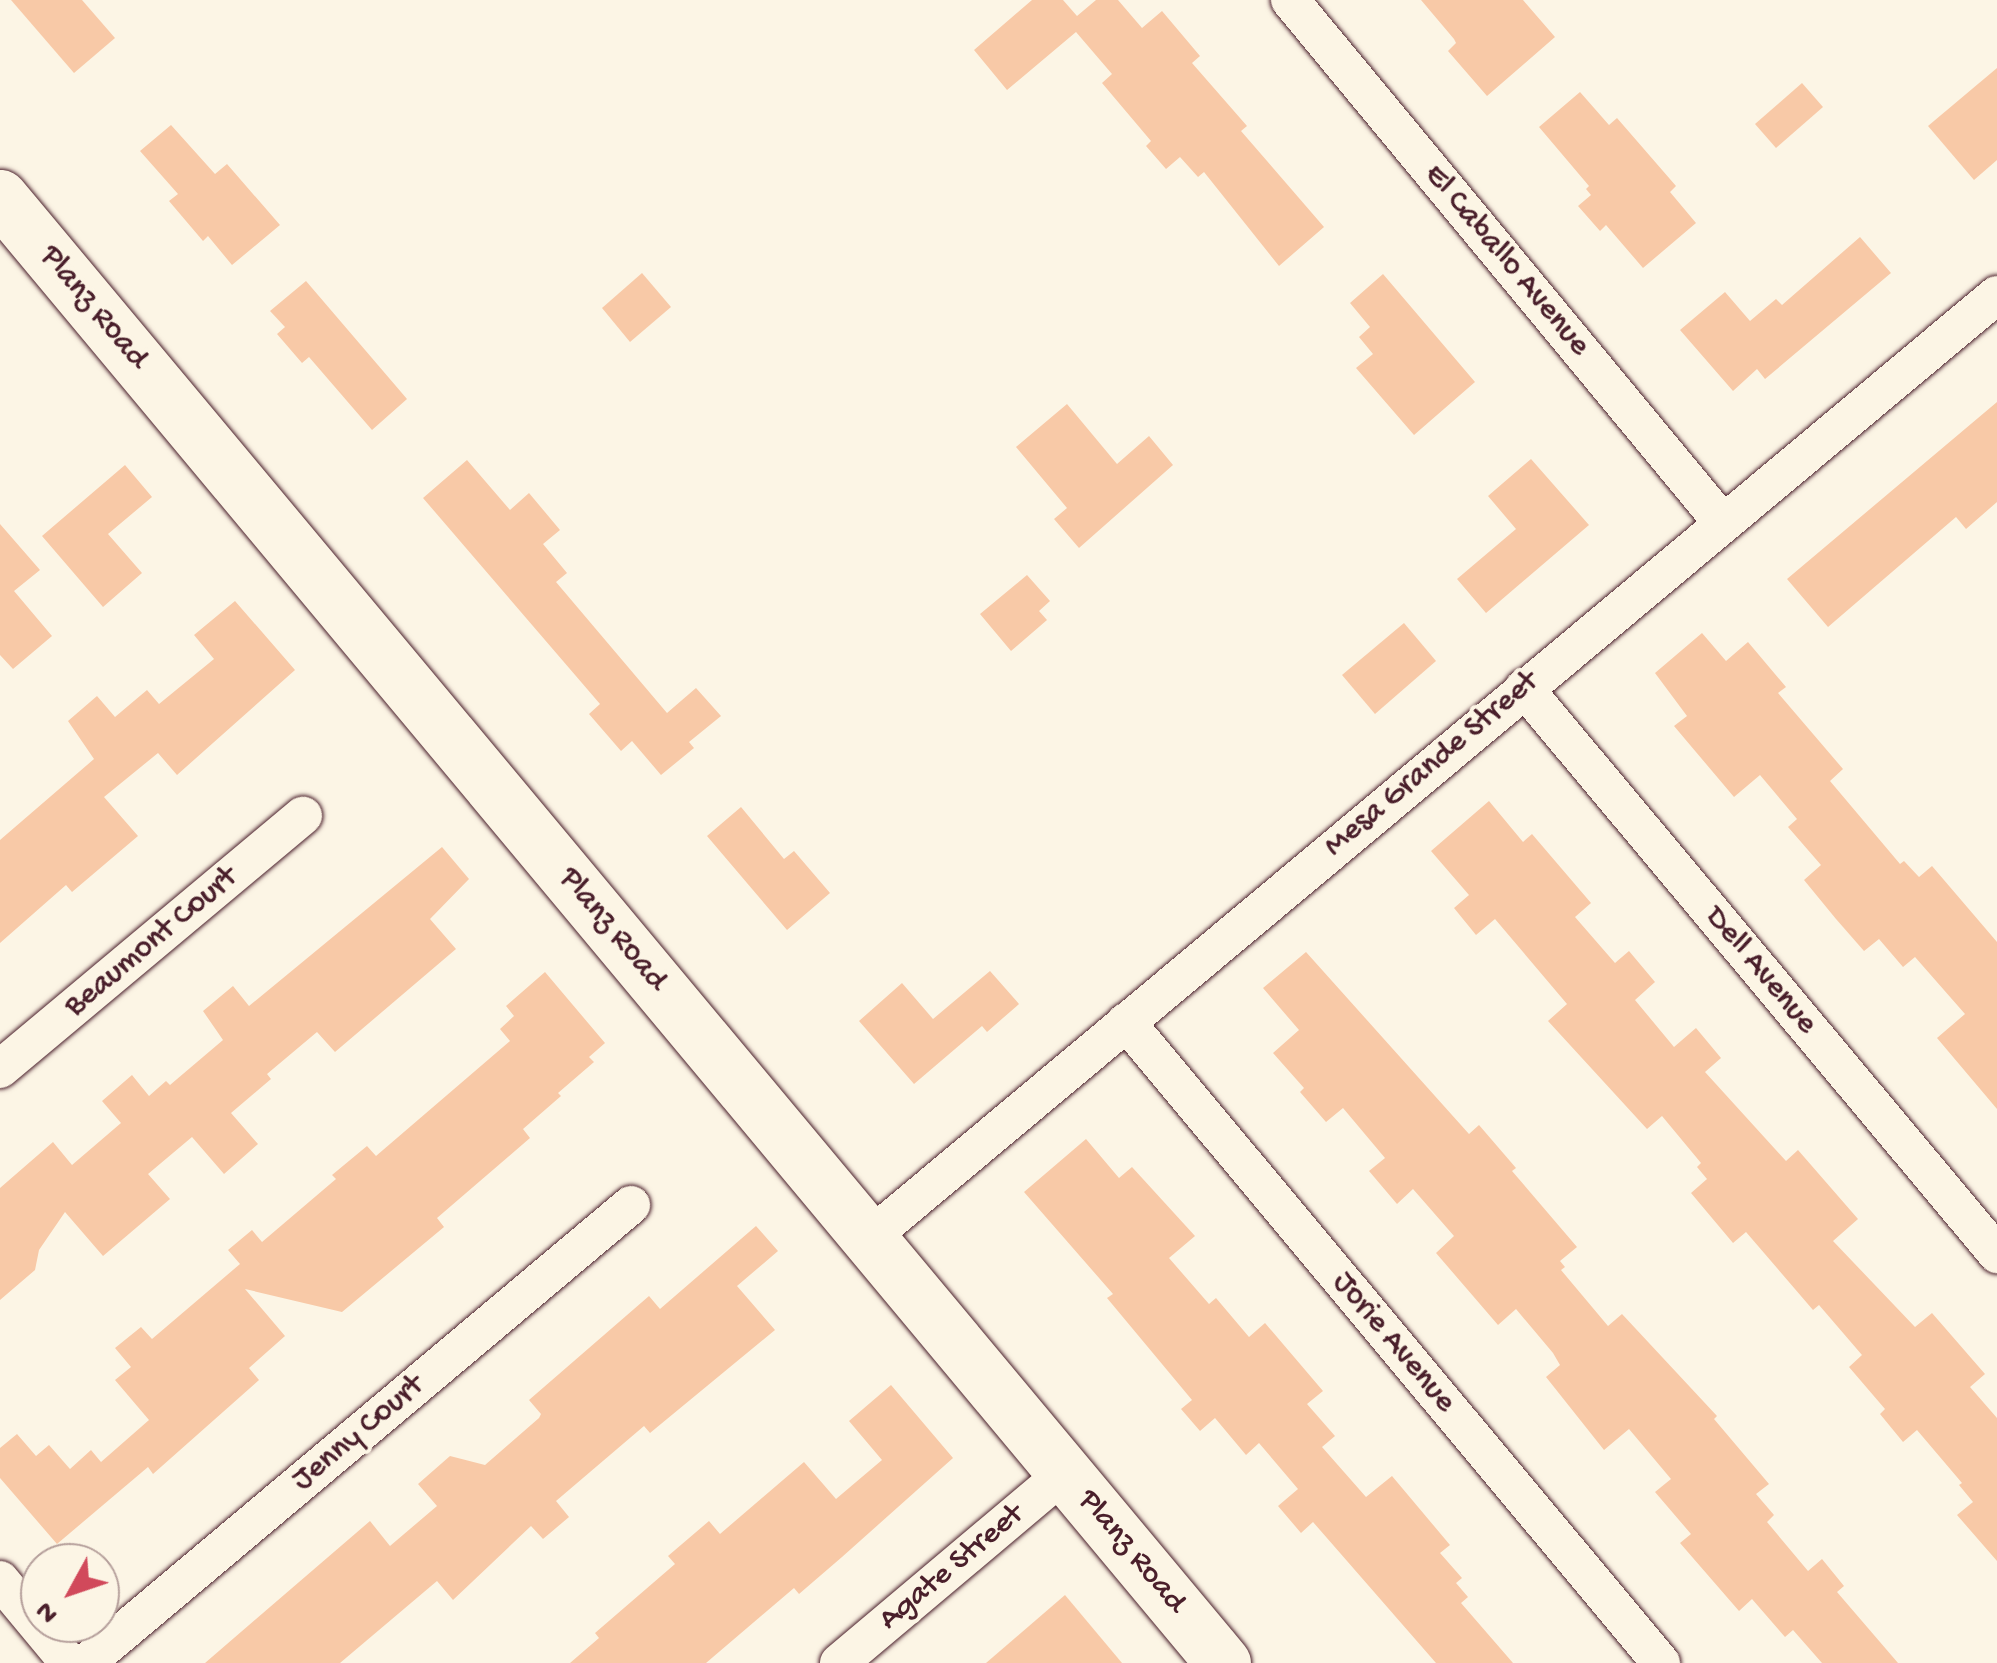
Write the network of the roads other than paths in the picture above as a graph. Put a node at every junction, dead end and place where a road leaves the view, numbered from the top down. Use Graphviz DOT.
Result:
graph roads {
  1 [pos="1290,0"];
  2 [pos="0,197"];
  3 [pos="1997,295"];
  4 [pos="1722,522"];
  5 [pos="1524,688"];
  6 [pos="303,816"];
  7 [pos="1126,1022"];
  8 [pos="0,1069"];
  9 [pos="631,1206"];
  10 [pos="869,1238"];
  11 [pos="1997,1254"];
  12 [pos="1065,1473"];
  13 [pos="0,1580"];
  14 [pos="69,1663"];
  15 [pos="86,1663"];
  16 [pos="838,1663"];
  17 [pos="1223,1663"];
  18 [pos="1661,1663"];
  1 -- 4 [label="street, El Caballo Avenue"];
  2 -- 10 [label="street, Planz Road"];
  3 -- 4 [label="street, Mesa Grande Street"];
  4 -- 5 [label="street, Mesa Grande Street"];
  5 -- 7 [label="street, Mesa Grande Street"];
  5 -- 11 [label="street, Dell Avenue"];
  6 -- 8 [label="street, Beaumont Court"];
  7 -- 10 [label="street, Mesa Grande Street"];
  7 -- 18 [label="street, Jorie Avenue"];
  9 -- 15 [label="street, Jenny Court"];
  10 -- 12 [label="street, Planz Road"];
  12 -- 16 [label="street, Agate Street"];
  12 -- 17 [label="street, Planz Road"];
  13 -- 14 [label="street"];
}
